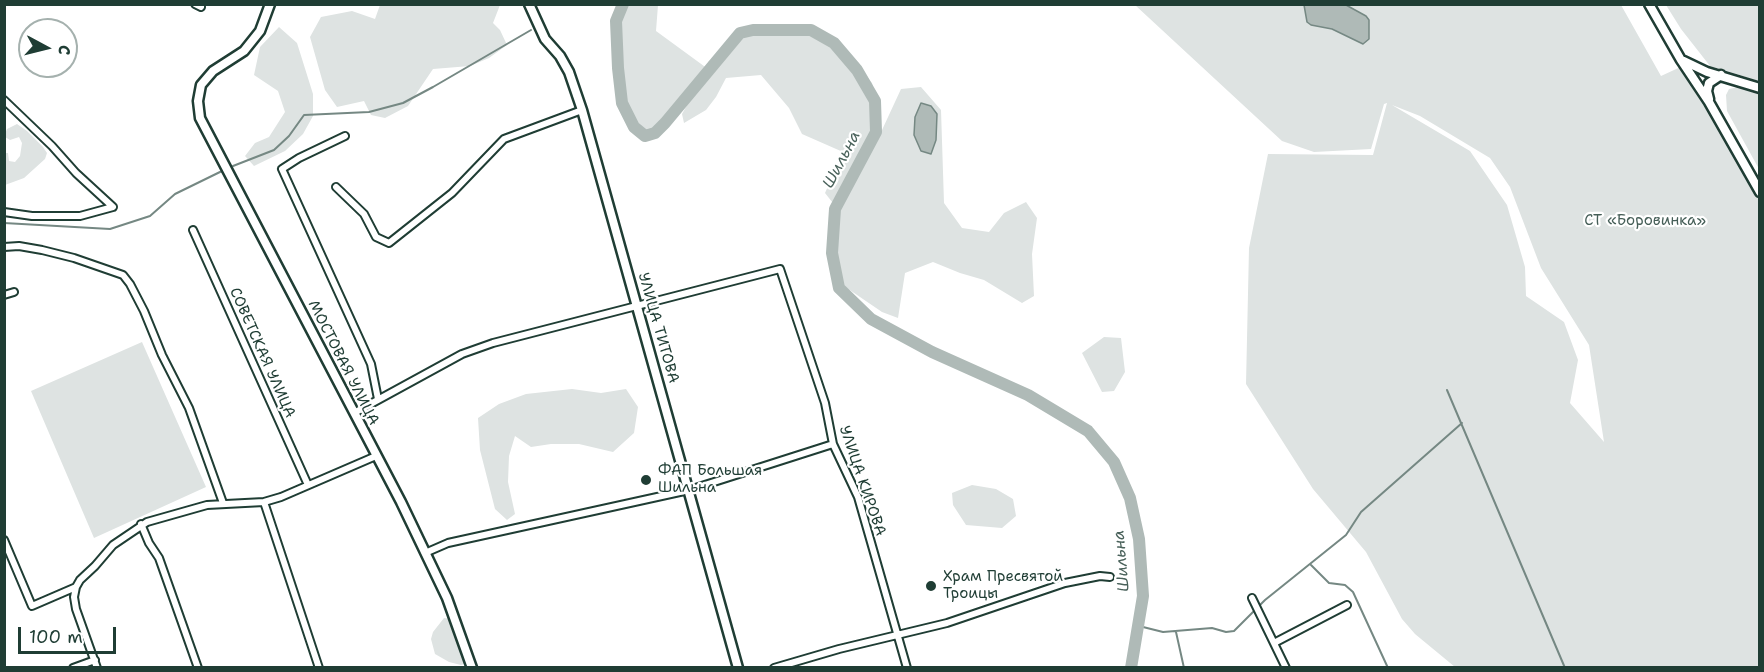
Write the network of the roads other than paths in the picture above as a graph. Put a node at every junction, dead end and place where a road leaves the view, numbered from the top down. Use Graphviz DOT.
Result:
graph roads {
  1 [pos="270,4"];
  2 [pos="529,4"];
  3 [pos="1649,4"];
  4 [pos="1681,60"];
  5 [pos="1721,75"];
  6 [pos="1760,88"];
  7 [pos="4,100"];
  8 [pos="1709,102"];
  9 [pos="582,110"];
  10 [pos="345,136"];
  11 [pos="336,187"];
  12 [pos="1760,192"];
  13 [pos="4,212"];
  14 [pos="193,230"];
  15 [pos="4,246"];
  16 [pos="14,292"];
  17 [pos="4,295"];
  18 [pos="637,306"];
  19 [pos="378,399"];
  20 [pos="354,413"];
  21 [pos="833,444"];
  22 [pos="376,456"];
  23 [pos="308,485"];
  24 [pos="689,490"];
  25 [pos="264,502"];
  26 [pos="223,503"];
  27 [pos="141,524"];
  28 [pos="4,540"];
  29 [pos="425,553"];
  30 [pos="1110,577"];
  31 [pos="76,587"];
  32 [pos="1252,598"];
  33 [pos="1347,605"];
  34 [pos="899,636"];
  35 [pos="1274,643"];
  36 [pos="95,660"];
  37 [pos="73,668"];
  38 [pos="97,668"];
  39 [pos="198,668"];
  40 [pos="319,668"];
  41 [pos="472,668"];
  42 [pos="738,668"];
  43 [pos="774,668"];
  44 [pos="907,668"];
  45 [pos="1286,668"];
  1 -- 20 [label="street, МОСТОВАЯ УЛИЦА"];
  2 -- 9 [label="street, УЛИЦА ТИТОВА"];
  3 -- 4 [label="street"];
  4 -- 5 [label="street"];
  4 -- 8 [label="street"];
  5 -- 6 [label="street"];
  5 -- 8 [label="street"];
  7 -- 13 [label="street"];
  8 -- 12 [label="street"];
  9 -- 11 [label="street"];
  9 -- 18 [label="street, УЛИЦА ТИТОВА"];
  10 -- 19 [label="street, МОСТОВАЯ УЛИЦА"];
  14 -- 23 [label="street, СОВЕТСКАЯ УЛИЦА"];
  15 -- 26 [label="street"];
  16 -- 17 [label="street"];
  18 -- 19 [label="street"];
  18 -- 21 [label="street, УЛИЦА КИРОВА"];
  18 -- 24 [label="street, УЛИЦА ТИТОВА"];
  19 -- 20 [label="street"];
  20 -- 22 [label="street, МОСТОВАЯ УЛИЦА"];
  21 -- 24 [label="street"];
  21 -- 34 [label="street, УЛИЦА КИРОВА"];
  22 -- 23 [label="street"];
  22 -- 29 [label="street, МОСТОВАЯ УЛИЦА"];
  23 -- 25 [label="street"];
  24 -- 29 [label="street"];
  24 -- 42 [label="street, УЛИЦА ТИТОВА"];
  25 -- 26 [label="street"];
  25 -- 40 [label="street"];
  26 -- 27 [label="street"];
  27 -- 31 [label="street"];
  27 -- 39 [label="street"];
  28 -- 31 [label="street"];
  29 -- 41 [label="street, МОСТОВАЯ УЛИЦА"];
  30 -- 34 [label="street"];
  31 -- 36 [label="street"];
  32 -- 35 [label="street"];
  33 -- 35 [label="street"];
  34 -- 43 [label="street"];
  34 -- 44 [label="street, УЛИЦА КИРОВА"];
  35 -- 45 [label="street"];
  36 -- 37 [label="street"];
  36 -- 38 [label="street"];
}
